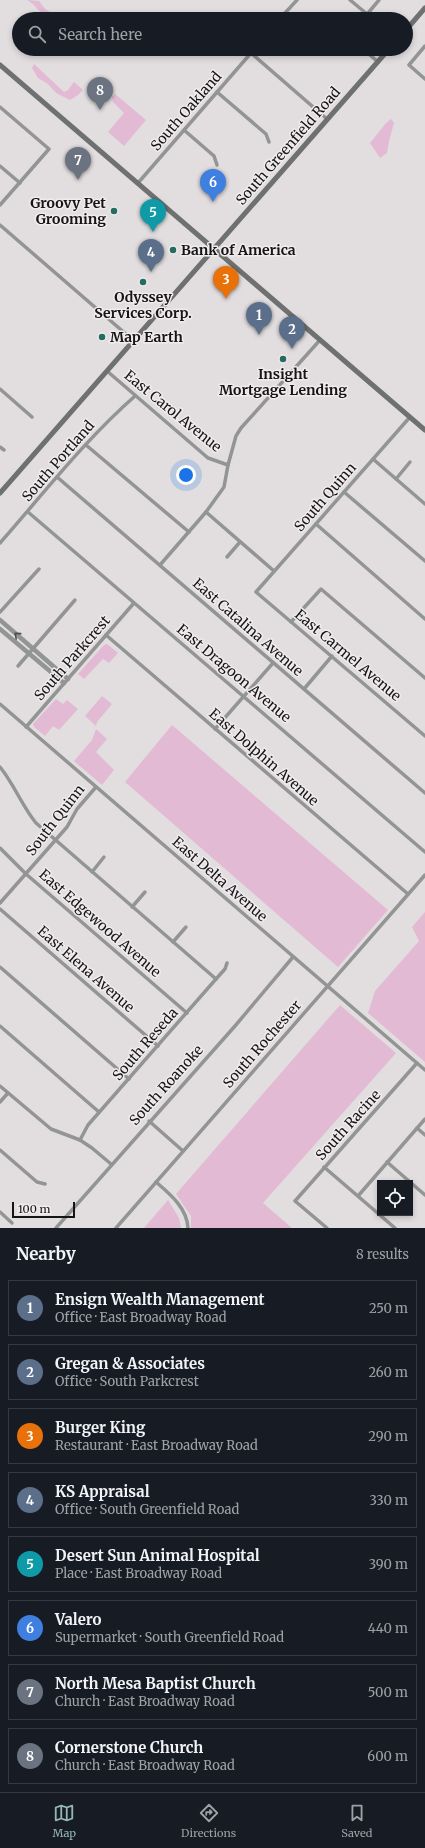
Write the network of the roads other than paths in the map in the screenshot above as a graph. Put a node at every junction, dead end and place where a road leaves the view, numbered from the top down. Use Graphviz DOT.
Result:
graph roads {
  1 [pos="297,0"];
  2 [pos="350,0"];
  3 [pos="379,0"];
  4 [pos="425,8"];
  5 [pos="287,12"];
  6 [pos="365,12"];
  7 [pos="369,12"];
  8 [pos="413,22"];
  9 [pos="425,46"];
  10 [pos="248,56"];
  11 [pos="254,56"];
  12 [pos="371,56"];
  13 [pos="383,56"];
  14 [pos="378,62"];
  15 [pos="0,65"];
  16 [pos="425,79"];
  17 [pos="218,92"];
  18 [pos="0,107"];
  19 [pos="327,119"];
  20 [pos="184,130"];
  21 [pos="269,142"];
  22 [pos="217,165"];
  23 [pos="0,166"];
  24 [pos="20,183"];
  25 [pos="138,183"];
  26 [pos="0,205"];
  27 [pos="0,225"];
  28 [pos="215,248"];
  29 [pos="320,340"];
  30 [pos="134,341"];
  31 [pos="107,371"];
  32 [pos="0,389"];
  33 [pos="135,396"];
  34 [pos="32,417"];
  35 [pos="410,418"];
  36 [pos="425,430"];
  37 [pos="86,445"];
  38 [pos="0,447"];
  39 [pos="4,450"];
  40 [pos="373,459"];
  41 [pos="410,462"];
  42 [pos="228,465"];
  43 [pos="57,477"];
  44 [pos="396,479"];
  45 [pos="344,492"];
  46 [pos="0,493"];
  47 [pos="425,504"];
  48 [pos="28,512"];
  49 [pos="206,512"];
  50 [pos="316,524"];
  51 [pos="188,532"];
  52 [pos="240,542"];
  53 [pos="0,543"];
  54 [pos="227,557"];
  55 [pos="425,561"];
  56 [pos="160,565"];
  57 [pos="39,569"];
  58 [pos="274,571"];
  59 [pos="256,592"];
  60 [pos="75,600"];
  61 [pos="134,603"];
  62 [pos="0,612"];
  63 [pos="425,619"];
  64 [pos="0,620"];
  65 [pos="291,622"];
  66 [pos="0,629"];
  67 [pos="106,636"];
  68 [pos="32,648"];
  69 [pos="28,653"];
  70 [pos="332,656"];
  71 [pos="273,663"];
  72 [pos="18,666"];
  73 [pos="425,678"];
  74 [pos="68,679"];
  75 [pos="64,683"];
  76 [pos="304,689"];
  77 [pos="244,696"];
  78 [pos="0,704"];
  79 [pos="26,727"];
  80 [pos="215,729"];
  81 [pos="425,736"];
  82 [pos="0,767"];
  83 [pos="96,787"];
  84 [pos="425,793"];
  85 [pos="56,840"];
  86 [pos="0,848"];
  87 [pos="425,852"];
  88 [pos="104,857"];
  89 [pos="92,872"];
  90 [pos="26,874"];
  91 [pos="425,875"];
  92 [pos="145,892"];
  93 [pos="408,894"];
  94 [pos="0,903"];
  95 [pos="132,907"];
  96 [pos="0,909"];
  97 [pos="186,927"];
  98 [pos="173,942"];
  99 [pos="293,957"];
  100 [pos="227,963"];
  101 [pos="0,967"];
  102 [pos="216,979"];
  103 [pos="327,986"];
  104 [pos="187,1013"];
  105 [pos="0,1026"];
  106 [pos="158,1046"];
  107 [pos="417,1063"];
  108 [pos="425,1070"];
  109 [pos="129,1078"];
  110 [pos="0,1086"];
  111 [pos="8,1093"];
  112 [pos="0,1102"];
  113 [pos="99,1112"];
  114 [pos="425,1119"];
  115 [pos="149,1121"];
  116 [pos="417,1128"];
  117 [pos="425,1135"];
  118 [pos="80,1140"];
  119 [pos="0,1150"];
  120 [pos="183,1151"];
  121 [pos="387,1162"];
  122 [pos="111,1164"];
  123 [pos="324,1167"];
  124 [pos="156,1182"];
  125 [pos="45,1184"];
  126 [pos="425,1195"];
  127 [pos="358,1196"];
  128 [pos="0,1212"];
  129 [pos="12,1223"];
  130 [pos="56,1228"];
  131 [pos="116,1228"];
  132 [pos="188,1228"];
  133 [pos="327,1228"];
  134 [pos="395,1228"];
  1 -- 5 [label="street"];
  2 -- 6 [label="street"];
  3 -- 7 [label="street"];
  4 -- 8 [label="main road"];
  9 -- 16 [label="street"];
  10 -- 17 [label="street, South Oakland"];
  11 -- 19 [label="street, South Oakland"];
  12 -- 14 [label="street"];
  13 -- 14 [label="main road, South Greenfield Road"];
  14 -- 19 [label="main road, South Greenfield Road"];
  15 -- 25 [label="main road"];
  17 -- 20 [label="street, South Oakland"];
  17 -- 21 [label="street"];
  18 -- 24 [label="street"];
  19 -- 28 [label="main road, South Greenfield Road"];
  20 -- 22 [label="street"];
  20 -- 25 [label="street, South Oakland"];
  23 -- 24 [label="street"];
  24 -- 26 [label="street"];
  25 -- 28 [label="main road"];
  27 -- 30 [label="street"];
  28 -- 29 [label="main road"];
  28 -- 30 [label="main road, South Greenfield Road"];
  29 -- 35 [label="main road"];
  29 -- 42 [label="street"];
  30 -- 31 [label="main road, South Greenfield Road"];
  31 -- 33 [label="street, East Carol Avenue"];
  31 -- 46 [label="main road, South Greenfield Road"];
  32 -- 34 [label="street"];
  33 -- 37 [label="street, South Portland"];
  33 -- 42 [label="street, East Carol Avenue"];
  35 -- 36 [label="main road"];
  35 -- 40 [label="street, South Quinn"];
  37 -- 43 [label="street, South Portland"];
  37 -- 51 [label="street"];
  38 -- 39 [label="street"];
  40 -- 44 [label="street"];
  40 -- 45 [label="street, South Quinn"];
  41 -- 44 [label="street"];
  42 -- 49 [label="street"];
  43 -- 48 [label="street, South Portland"];
  43 -- 56 [label="street, East Catalina Avenue"];
  44 -- 47 [label="street"];
  45 -- 50 [label="street, South Quinn"];
  45 -- 55 [label="street"];
  48 -- 53 [label="street, South Portland"];
  48 -- 61 [label="street, East Dragoon Avenue"];
  49 -- 51 [label="street"];
  49 -- 52 [label="street"];
  50 -- 58 [label="street, South Quinn"];
  50 -- 63 [label="street"];
  51 -- 56 [label="street"];
  52 -- 54 [label="street"];
  52 -- 58 [label="street"];
  56 -- 71 [label="street, East Catalina Avenue"];
  57 -- 62 [label="street"];
  58 -- 59 [label="street, South Quinn"];
  59 -- 65 [label="street, East Carmel Avenue"];
  60 -- 68 [label="street"];
  61 -- 67 [label="street, South Parkcrest"];
  61 -- 77 [label="street, East Dragoon Avenue"];
  68 -- 64 [label="street, one-way"];
  65 -- 70 [label="street, East Carmel Avenue"];
  65 -- 73 [label="street"];
  66 -- 69 [label="street"];
  67 -- 74 [label="street, South Parkcrest"];
  67 -- 80 [label="street, East Dolphin Avenue"];
  68 -- 69 [label="street"];
  68 -- 74 [label="street"];
  69 -- 72 [label="street"];
  69 -- 75 [label="street"];
  70 -- 76 [label="street"];
  70 -- 81 [label="street, East Carmel Avenue"];
  71 -- 76 [label="street, East Catalina Avenue"];
  71 -- 77 [label="street"];
  74 -- 75 [label="street, South Parkcrest"];
  75 -- 79 [label="street, South Parkcrest"];
  76 -- 84 [label="street, East Catalina Avenue"];
  77 -- 80 [label="street"];
  77 -- 87 [label="street, East Dragoon Avenue"];
  78 -- 79 [label="street, East Delta Avenue"];
  79 -- 83 [label="street, East Delta Avenue"];
  80 -- 93 [label="street, East Dolphin Avenue"];
  82 -- 85 [label="street"];
  83 -- 85 [label="street, South Quinn"];
  83 -- 99 [label="street, East Delta Avenue"];
  85 -- 89 [label="street"];
  85 -- 90 [label="street, South Quinn"];
  86 -- 90 [label="street, East Edgewood Avenue"];
  88 -- 89 [label="street"];
  89 -- 95 [label="street"];
  90 -- 94 [label="street, South Quinn"];
  90 -- 104 [label="street, East Edgewood Avenue"];
  91 -- 93 [label="street, South Rochester"];
  92 -- 95 [label="street"];
  93 -- 103 [label="street, South Rochester"];
  95 -- 98 [label="street"];
  96 -- 106 [label="street, East Elena Avenue"];
  97 -- 98 [label="street"];
  98 -- 102 [label="street"];
  99 -- 103 [label="street, East Delta Avenue"];
  99 -- 115 [label="street, South Roanoke"];
  100 -- 102 [label="street, South Reseda"];
  101 -- 109 [label="street"];
  102 -- 104 [label="street, South Reseda"];
  103 -- 107 [label="street, East Delta Avenue"];
  103 -- 120 [label="street, South Rochester"];
  104 -- 106 [label="street, South Reseda"];
  105 -- 113 [label="street"];
  106 -- 109 [label="street, South Reseda"];
  107 -- 108 [label="street, East Delta Avenue"];
  107 -- 123 [label="street, South Racine"];
  109 -- 113 [label="street, South Reseda"];
  110 -- 111 [label="street"];
  111 -- 112 [label="street"];
  111 -- 118 [label="street"];
  113 -- 118 [label="street, South Reseda"];
  114 -- 116 [label="street"];
  115 -- 120 [label="street"];
  115 -- 122 [label="street, South Roanoke"];
  116 -- 117 [label="street"];
  116 -- 121 [label="street"];
  118 -- 122 [label="street"];
  119 -- 125 [label="street"];
  120 -- 124 [label="street, South Rochester"];
  121 -- 126 [label="street"];
  121 -- 127 [label="street"];
  122 -- 130 [label="street, South Roanoke"];
  123 -- 127 [label="street"];
  123 -- 133 [label="street, South Racine"];
  124 -- 131 [label="street, South Rochester"];
  124 -- 132 [label="street"];
  127 -- 134 [label="street"];
  128 -- 129 [label="street"];
}
